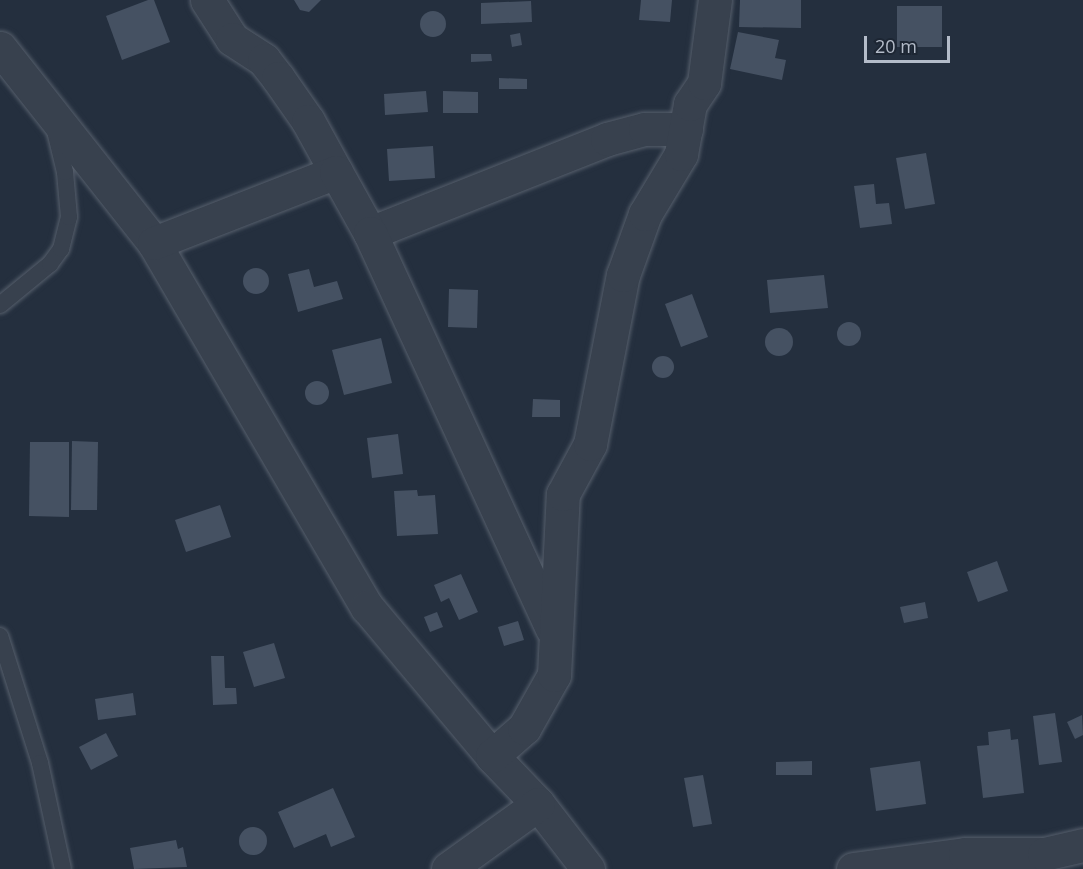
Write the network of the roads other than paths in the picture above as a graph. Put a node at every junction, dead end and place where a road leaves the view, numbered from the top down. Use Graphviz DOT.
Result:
graph roads {
  1 [pos="207,0"];
  2 [pos="715,0"];
  3 [pos="0,48"];
  4 [pos="50,110"];
  5 [pos="686,129"];
  6 [pos="336,172"];
  7 [pos="370,233"];
  8 [pos="154,243"];
  9 [pos="0,305"];
  10 [pos="554,632"];
  11 [pos="0,636"];
  12 [pos="492,756"];
  13 [pos="538,804"];
  14 [pos="1083,844"];
  15 [pos="447,867"];
  16 [pos="63,869"];
  17 [pos="588,869"];
  18 [pos="853,869"];
  1 -- 6 [label="street"];
  2 -- 5 [label="street"];
  3 -- 4 [label="street"];
  4 -- 8 [label="street"];
  4 -- 9 [label="lane"];
  5 -- 7 [label="street"];
  5 -- 10 [label="street"];
  6 -- 7 [label="street"];
  6 -- 8 [label="street"];
  7 -- 10 [label="street"];
  8 -- 12 [label="street"];
  10 -- 12 [label="street"];
  11 -- 16 [label="lane"];
  12 -- 13 [label="street"];
  13 -- 15 [label="street"];
  13 -- 17 [label="street"];
  14 -- 18 [label="street"];
}
